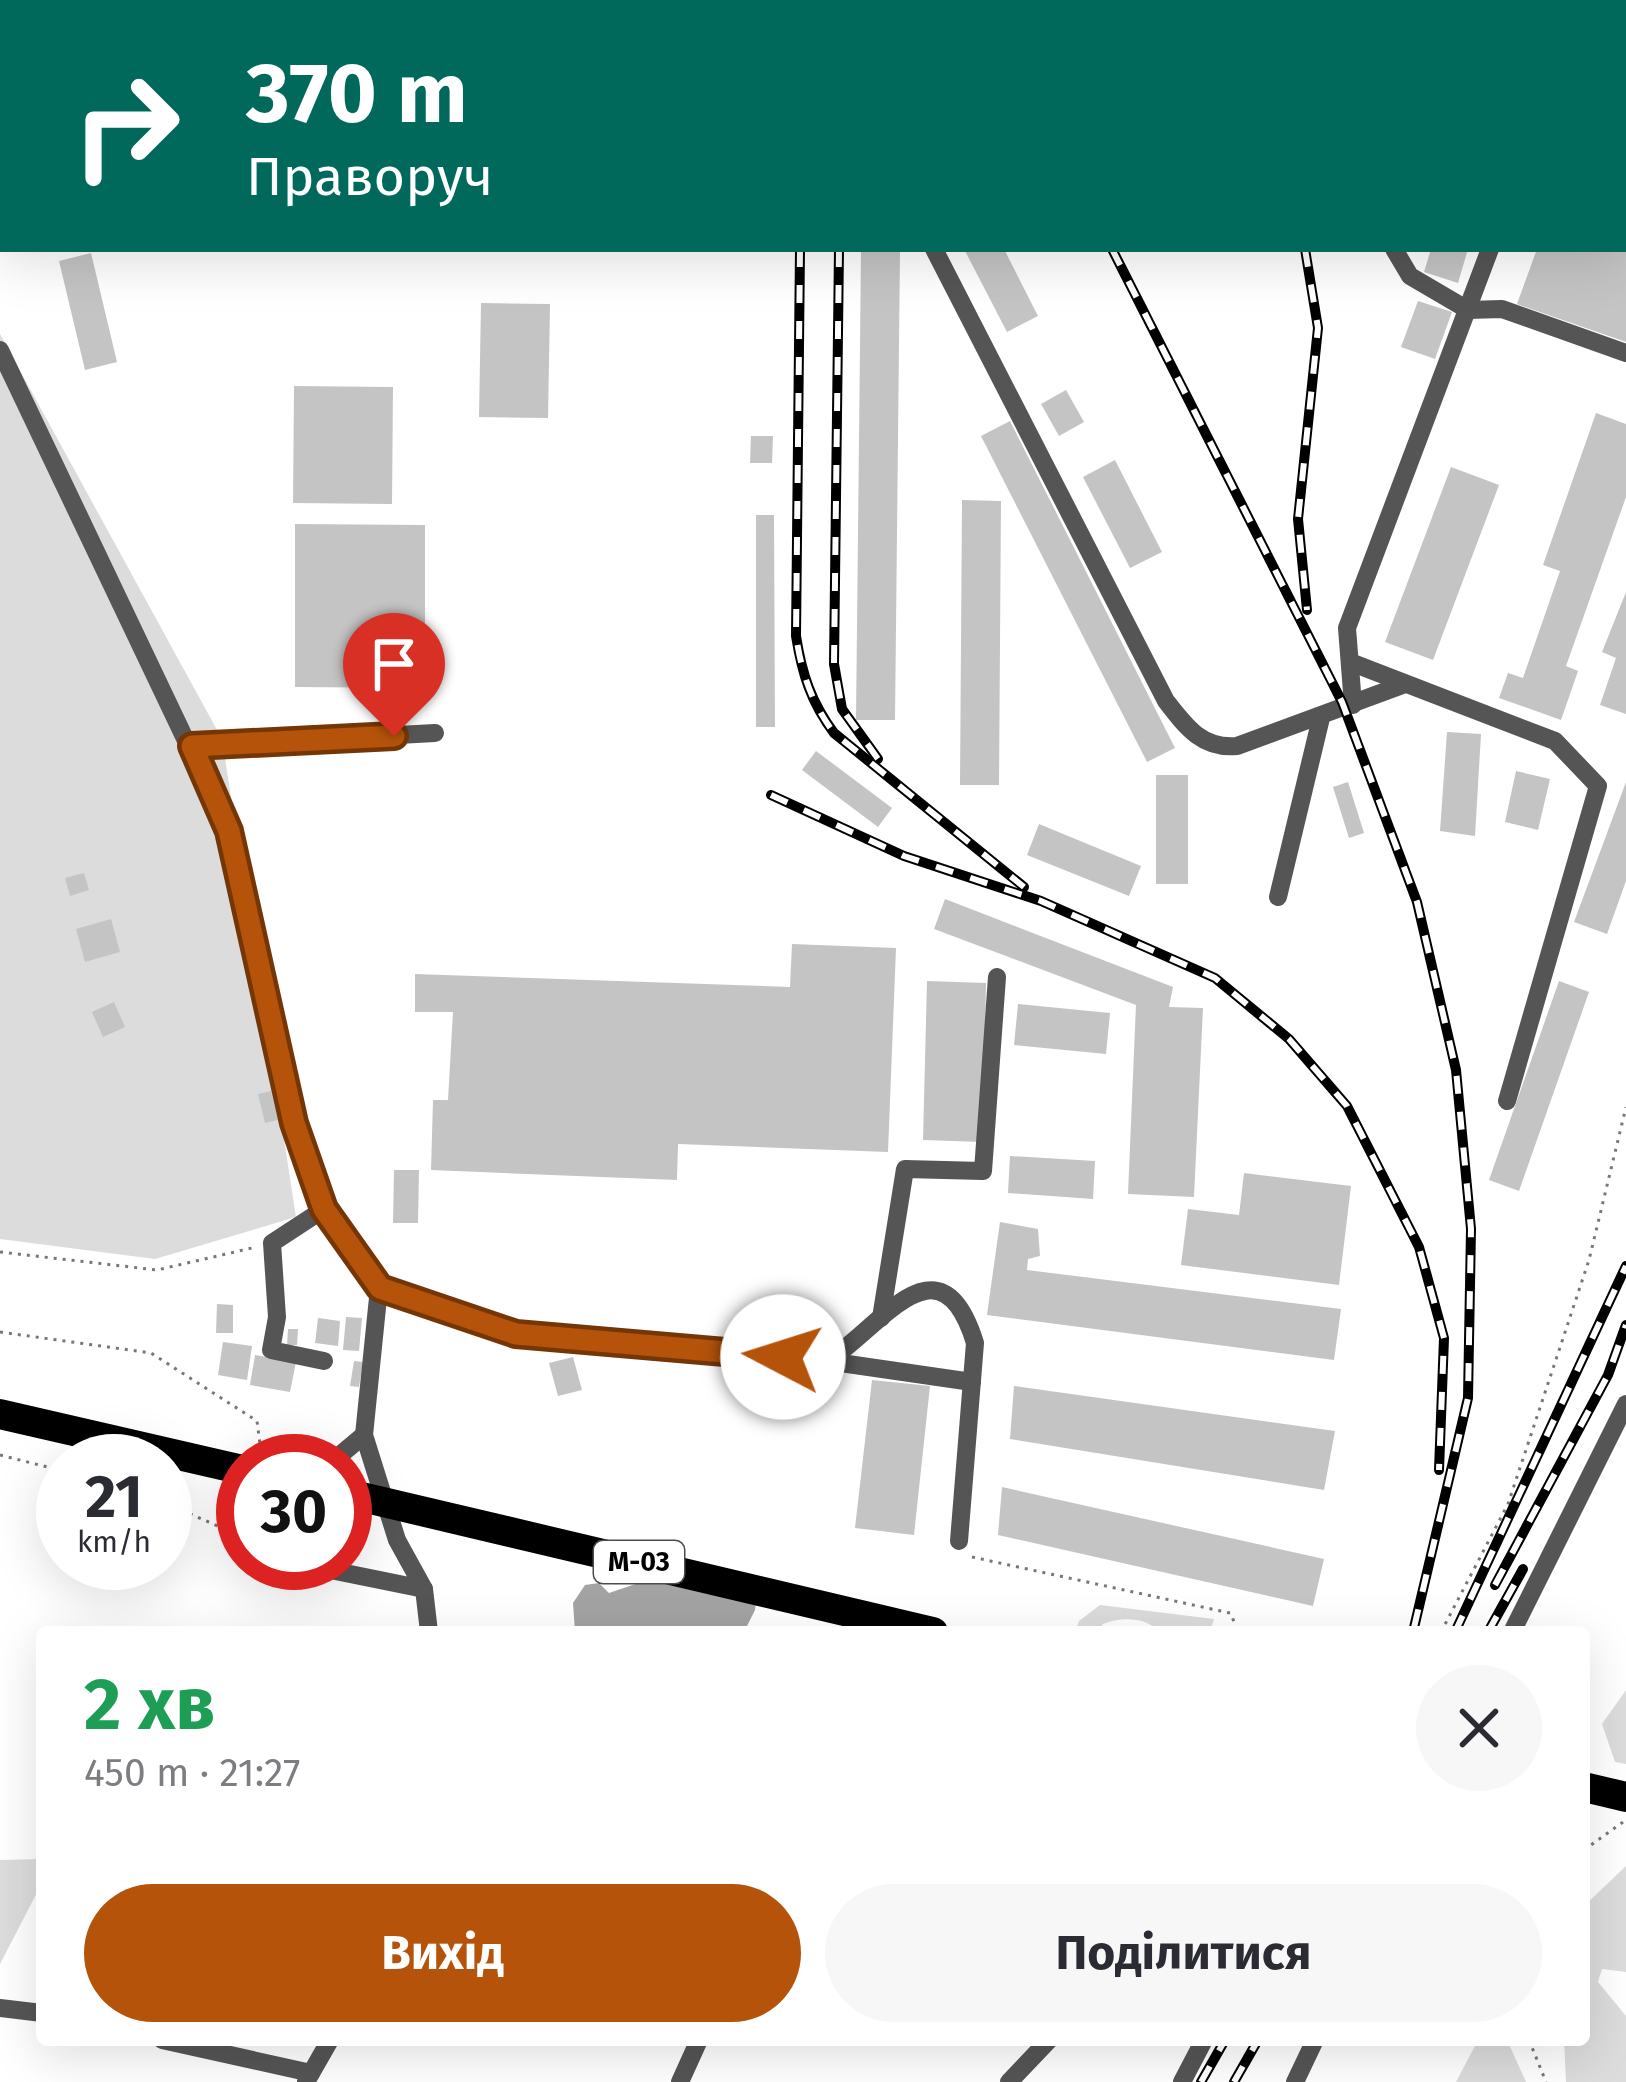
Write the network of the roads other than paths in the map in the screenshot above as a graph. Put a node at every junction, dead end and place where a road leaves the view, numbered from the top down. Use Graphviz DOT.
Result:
graph roads {
  1 [pos="936,252"];
  2 [pos="1396,252"];
  3 [pos="1489,252"];
  4 [pos="1468,310"];
  5 [pos="0,350"];
  6 [pos="1626,353"];
  7 [pos="1350,662"];
  8 [pos="1405,684"];
  9 [pos="1353,705"];
  10 [pos="1321,718"];
  11 [pos="435,734"];
  12 [pos="192,746"];
  13 [pos="1278,897"];
  14 [pos="997,977"];
  15 [pos="1508,1101"];
  16 [pos="324,1209"];
  17 [pos="380,1288"];
  18 [pos="881,1318"];
  19 [pos="827,1360"];
  20 [pos="324,1361"];
  21 [pos="972,1382"];
  22 [pos="1626,1404"];
  23 [pos="0,1414"];
  24 [pos="364,1434"];
  25 [pos="372,1460"];
  26 [pos="216,1464"];
  27 [pos="372,1499"];
  28 [pos="958,1541"];
  29 [pos="372,1578"];
  30 [pos="424,1589"];
  31 [pos="428,1626"];
  32 [pos="908,1626"];
  33 [pos="1515,1626"];
  34 [pos="1590,1788"];
  35 [pos="1626,1797"];
  36 [pos="0,2008"];
  37 [pos="36,2012"];
  38 [pos="187,2046"];
  39 [pos="327,2046"];
  40 [pos="696,2046"];
  41 [pos="1043,2046"];
  42 [pos="1201,2046"];
  43 [pos="1312,2046"];
  44 [pos="309,2077"];
  45 [pos="680,2082"];
  46 [pos="1009,2082"];
  47 [pos="1182,2082"];
  48 [pos="1295,2082"];
  1 -- 10 [label="street"];
  2 -- 4 [label="street"];
  3 -- 4 [label="street"];
  4 -- 6 [label="street"];
  4 -- 7 [label="street"];
  5 -- 12 [label="street"];
  7 -- 8 [label="street"];
  7 -- 9 [label="street"];
  8 -- 9 [label="street"];
  8 -- 15 [label="street"];
  9 -- 10 [label="street"];
  10 -- 13 [label="street"];
  11 -- 12 [label="street"];
  12 -- 16 [label="street"];
  14 -- 18 [label="street"];
  16 -- 17 [label="street"];
  16 -- 20 [label="street"];
  17 -- 19 [label="street"];
  17 -- 24 [label="street"];
  18 -- 19 [label="street"];
  18 -- 21 [label="street"];
  19 -- 21 [label="street"];
  21 -- 28 [label="street"];
  22 -- 33 [label="street"];
  23 -- 26 [label="highway"];
  25 -- 30 [label="street"];
  27 -- 32 [label="highway, М-03"];
  29 -- 30 [label="street"];
  30 -- 31 [label="street"];
  34 -- 35 [label="highway"];
  36 -- 37 [label="street"];
  38 -- 44 [label="street"];
  39 -- 44 [label="street"];
  40 -- 45 [label="street"];
  41 -- 46 [label="street"];
  42 -- 47 [label="street"];
  43 -- 48 [label="street"];
}
